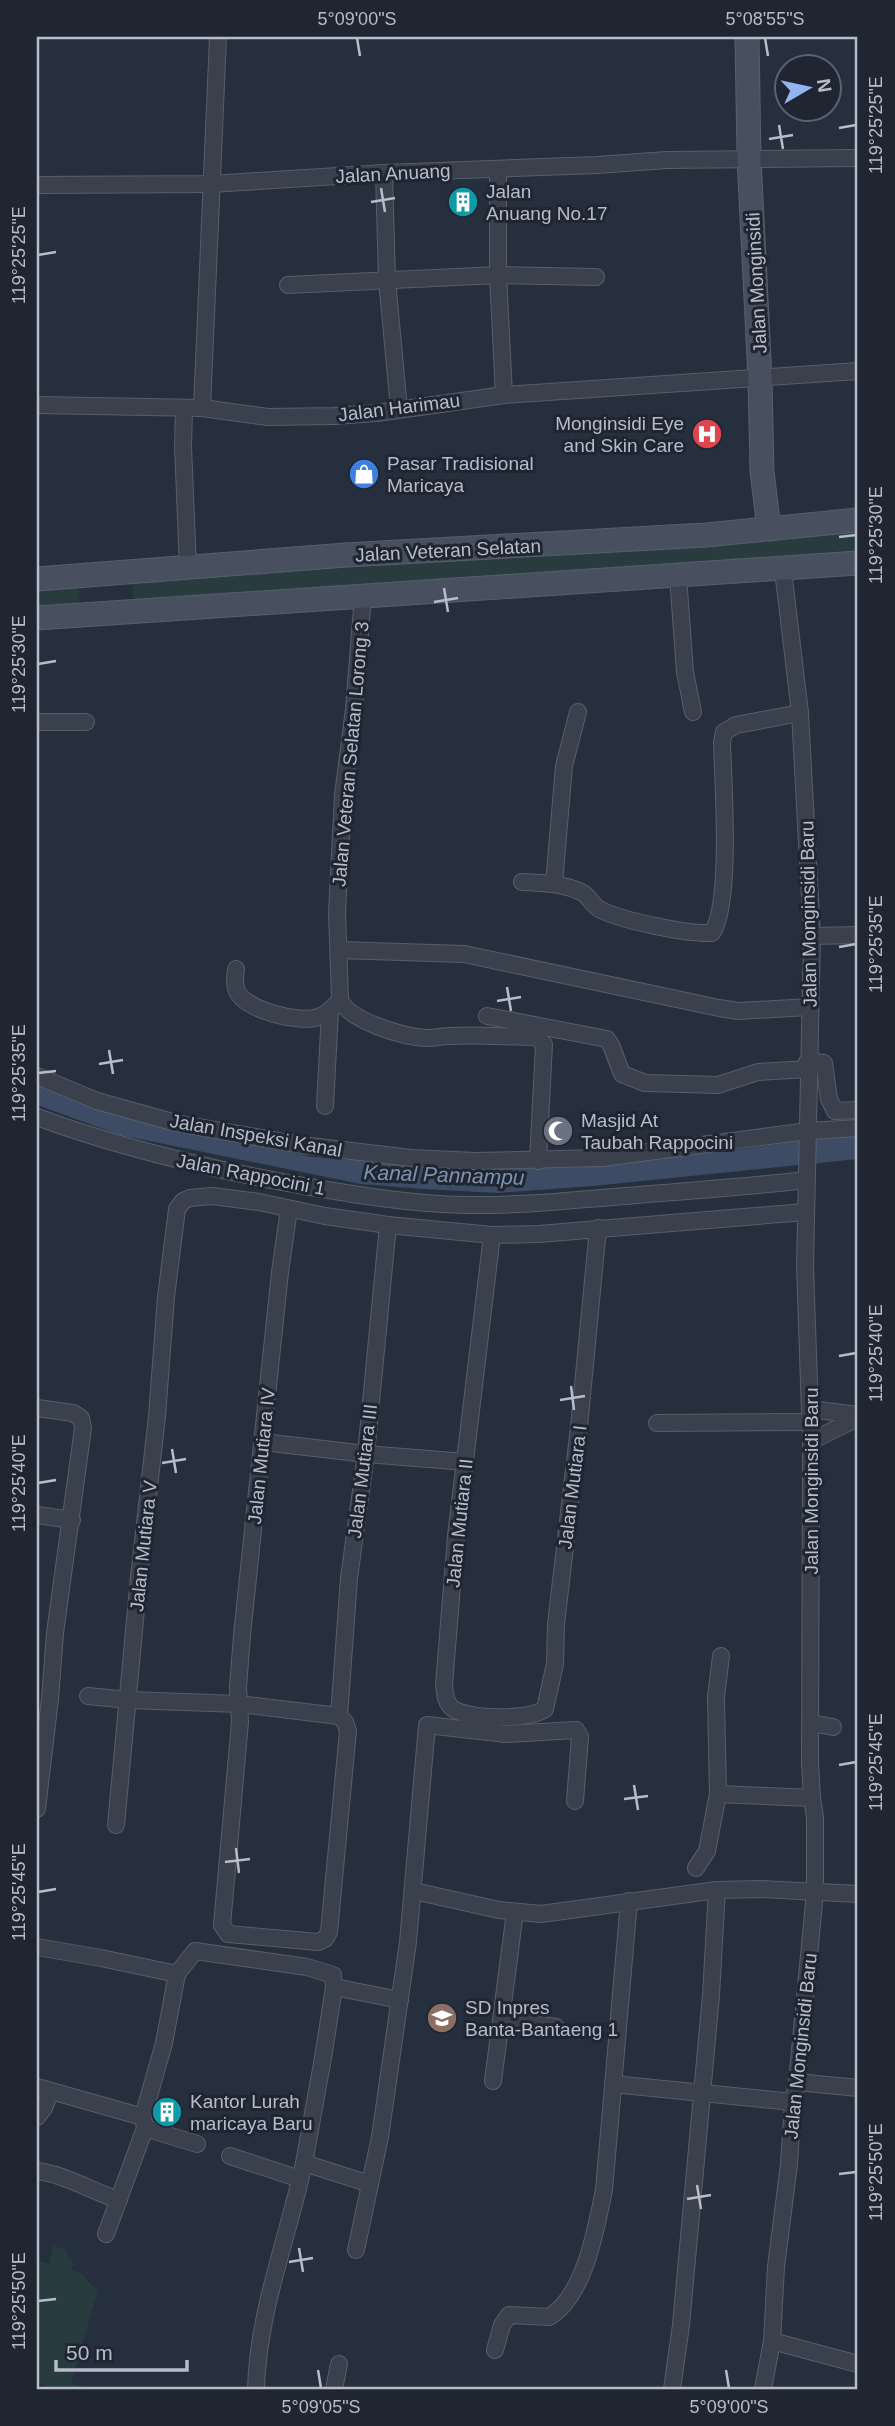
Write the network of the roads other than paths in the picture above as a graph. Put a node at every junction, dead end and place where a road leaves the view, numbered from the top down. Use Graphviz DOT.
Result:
graph roads {
  1 [pos="219,37"];
  2 [pos="747,37"];
  3 [pos="749,158"];
  4 [pos="858,158"];
  5 [pos="498,169"];
  6 [pos="384,173"];
  7 [pos="211,184"];
  8 [pos="37,185"];
  9 [pos="498,275"];
  10 [pos="596,277"];
  11 [pos="387,280"];
  12 [pos="288,285"];
  13 [pos="858,371"];
  14 [pos="760,379"];
  15 [pos="504,396"];
  16 [pos="37,405"];
  17 [pos="202,408"];
  18 [pos="184,409"];
  19 [pos="399,409"];
  20 [pos="858,520"];
  21 [pos="769,529"];
  22 [pos="858,563"];
  23 [pos="188,566"];
  24 [pos="783,570"];
  25 [pos="128,573"];
  26 [pos="105,575"];
  27 [pos="678,576"];
  28 [pos="37,579"];
  29 [pos="363,595"];
  30 [pos="120,612"];
  31 [pos="37,618"];
  32 [pos="578,712"];
  33 [pos="693,712"];
  34 [pos="800,713"];
  35 [pos="37,722"];
  36 [pos="86,722"];
  37 [pos="522,882"];
  38 [pos="554,884"];
  39 [pos="858,935"];
  40 [pos="812,936"];
  41 [pos="339,950"];
  42 [pos="236,969"];
  43 [pos="335,1005"];
  44 [pos="810,1007"];
  45 [pos="487,1016"];
  46 [pos="808,1065"];
  47 [pos="37,1076"];
  48 [pos="325,1106"];
  49 [pos="858,1110"];
  50 [pos="37,1117"];
  51 [pos="858,1128"];
  52 [pos="808,1134"];
  53 [pos="538,1161"];
  54 [pos="806,1178"];
  55 [pos="289,1209"];
  56 [pos="805,1212"];
  57 [pos="388,1225"];
  58 [pos="598,1228"];
  59 [pos="492,1235"];
  60 [pos="37,1408"];
  61 [pos="810,1415"];
  62 [pos="858,1417"];
  63 [pos="657,1423"];
  64 [pos="811,1441"];
  65 [pos="263,1442"];
  66 [pos="366,1454"];
  67 [pos="466,1462"];
  68 [pos="37,1515"];
  69 [pos="72,1520"];
  70 [pos="721,1656"];
  71 [pos="88,1696"];
  72 [pos="44,1698"];
  73 [pos="129,1700"];
  74 [pos="239,1704"];
  75 [pos="547,1704"];
  76 [pos="339,1716"];
  77 [pos="811,1723"];
  78 [pos="833,1727"];
  79 [pos="718,1794"];
  80 [pos="812,1798"];
  81 [pos="575,1801"];
  82 [pos="37,1809"];
  83 [pos="116,1825"];
  84 [pos="696,1868"];
  85 [pos="717,1890"];
  86 [pos="414,1891"];
  87 [pos="815,1892"];
  88 [pos="858,1894"];
  89 [pos="629,1901"];
  90 [pos="515,1912"];
  91 [pos="325,1939"];
  92 [pos="37,1947"];
  93 [pos="177,1974"];
  94 [pos="334,1987"];
  95 [pos="400,2000"];
  96 [pos="503,2019"];
  97 [pos="556,2027"];
  98 [pos="493,2081"];
  99 [pos="797,2082"];
  100 [pos="613,2084"];
  101 [pos="858,2088"];
  102 [pos="43,2090"];
  103 [pos="701,2093"];
  104 [pos="793,2102"];
  105 [pos="37,2117"];
  106 [pos="144,2122"];
  107 [pos="197,2144"];
  108 [pos="230,2156"];
  109 [pos="37,2171"];
  110 [pos="302,2171"];
  111 [pos="370,2184"];
  112 [pos="119,2200"];
  113 [pos="106,2234"];
  114 [pos="356,2250"];
  115 [pos="772,2341"];
  116 [pos="495,2350"];
  117 [pos="339,2364"];
  118 [pos="858,2364"];
  119 [pos="256,2389"];
  120 [pos="334,2389"];
  121 [pos="672,2389"];
  122 [pos="763,2389"];
  1 -- 7 [label="street"];
  2 -- 3 [label="main road, Jalan Monginsidi"];
  3 -- 4 [label="street, Jalan Anuang"];
  3 -- 5 [label="street, Jalan Anuang"];
  3 -- 14 [label="main road, Jalan Monginsidi"];
  5 -- 6 [label="street, Jalan Anuang"];
  5 -- 9 [label="street"];
  6 -- 7 [label="street, Jalan Anuang"];
  6 -- 11 [label="street"];
  7 -- 8 [label="street, Jalan Anuang"];
  7 -- 17 [label="street"];
  9 -- 10 [label="street"];
  9 -- 11 [label="street"];
  9 -- 15 [label="street"];
  11 -- 12 [label="street"];
  11 -- 19 [label="street"];
  13 -- 14 [label="street, Jalan Harimau"];
  14 -- 15 [label="street, Jalan Harimau"];
  14 -- 21 [label="main road, Jalan Monginsidi"];
  15 -- 19 [label="street, Jalan Harimau"];
  16 -- 18 [label="street, Jalan Harimau"];
  17 -- 18 [label="street, Jalan Harimau"];
  17 -- 19 [label="street, Jalan Harimau"];
  18 -- 23 [label="street"];
  20 -- 21 [label="main road, Jalan Veteran Selatan"];
  21 -- 23 [label="main road, Jalan Veteran Selatan"];
  22 -- 24 [label="main road, Jalan Veteran Selatan"];
  23 -- 25 [label="main road, Jalan Veteran Selatan"];
  24 -- 27 [label="main road, Jalan Veteran Selatan"];
  24 -- 34 [label="street, Jalan Monginsidi Baru"];
  25 -- 26 [label="main road, Jalan Veteran Selatan"];
  25 -- 30 [label="main road"];
  26 -- 28 [label="main road, Jalan Veteran Selatan"];
  26 -- 30 [label="main road"];
  27 -- 29 [label="main road, Jalan Veteran Selatan"];
  27 -- 33 [label="street"];
  29 -- 30 [label="main road, Jalan Veteran Selatan"];
  29 -- 41 [label="street, Jalan Veteran Selatan Lorong 3"];
  30 -- 31 [label="main road, Jalan Veteran Selatan"];
  32 -- 38 [label="street"];
  34 -- 38 [label="street"];
  34 -- 40 [label="street, Jalan Monginsidi Baru"];
  35 -- 36 [label="street"];
  37 -- 38 [label="street"];
  39 -- 40 [label="street"];
  40 -- 44 [label="street, Jalan Monginsidi Baru"];
  41 -- 43 [label="street, Jalan Veteran Selatan Lorong 3"];
  41 -- 44 [label="street"];
  42 -- 43 [label="street"];
  43 -- 48 [label="street, Jalan Veteran Selatan Lorong 3"];
  43 -- 53 [label="street"];
  44 -- 46 [label="street, Jalan Monginsidi Baru"];
  45 -- 46 [label="street"];
  46 -- 49 [label="street"];
  46 -- 52 [label="street, Jalan Monginsidi Baru"];
  47 -- 53 [label="street, Jalan Inspeksi Kanal"];
  50 -- 54 [label="street, Jalan Rappocini 1"];
  51 -- 52 [label="street, Jalan Inspeksi Kanal"];
  52 -- 53 [label="street, Jalan Inspeksi Kanal"];
  52 -- 54 [label="street, Jalan Monginsidi Baru"];
  54 -- 56 [label="street, Jalan Monginsidi Baru"];
  55 -- 57 [label="street"];
  55 -- 65 [label="street, Jalan Mutiara IV"];
  55 -- 73 [label="street, Jalan Mutiara V"];
  56 -- 58 [label="street"];
  56 -- 61 [label="street, Jalan Monginsidi Baru"];
  57 -- 59 [label="street"];
  57 -- 66 [label="street, Jalan Mutiara III"];
  58 -- 59 [label="street"];
  58 -- 75 [label="street, Jalan Mutiara I"];
  59 -- 67 [label="street, Jalan Mutiara II"];
  60 -- 69 [label="street"];
  61 -- 62 [label="street"];
  61 -- 63 [label="street"];
  61 -- 64 [label="street, Jalan Monginsidi Baru"];
  62 -- 64 [label="street"];
  64 -- 77 [label="street, Jalan Monginsidi Baru"];
  65 -- 66 [label="street"];
  65 -- 74 [label="street, Jalan Mutiara IV"];
  66 -- 67 [label="street"];
  66 -- 76 [label="street, Jalan Mutiara III"];
  67 -- 75 [label="street, Jalan Mutiara II"];
  68 -- 69 [label="street"];
  69 -- 72 [label="street"];
  70 -- 79 [label="street"];
  71 -- 73 [label="street"];
  72 -- 82 [label="street"];
  73 -- 74 [label="street"];
  73 -- 83 [label="street, Jalan Mutiara V"];
  74 -- 76 [label="street"];
  74 -- 91 [label="street, Jalan Mutiara IV"];
  76 -- 91 [label="street, Jalan Mutiara III"];
  77 -- 78 [label="street"];
  77 -- 80 [label="street, Jalan Monginsidi Baru"];
  79 -- 80 [label="street"];
  79 -- 84 [label="street"];
  80 -- 87 [label="street, Jalan Monginsidi Baru"];
  81 -- 86 [label="street"];
  85 -- 87 [label="street"];
  85 -- 89 [label="street"];
  85 -- 103 [label="street"];
  86 -- 90 [label="street"];
  86 -- 95 [label="street"];
  87 -- 88 [label="street"];
  87 -- 99 [label="street, Jalan Monginsidi Baru"];
  89 -- 90 [label="street"];
  89 -- 100 [label="street"];
  90 -- 96 [label="street"];
  92 -- 93 [label="street"];
  93 -- 94 [label="street"];
  93 -- 106 [label="street"];
  94 -- 95 [label="street"];
  94 -- 110 [label="street"];
  95 -- 111 [label="street"];
  96 -- 97 [label="street"];
  96 -- 98 [label="street"];
  99 -- 101 [label="street"];
  99 -- 104 [label="street, Jalan Monginsidi Baru"];
  100 -- 103 [label="street"];
  100 -- 116 [label="street"];
  102 -- 105 [label="street"];
  102 -- 106 [label="street"];
  103 -- 104 [label="street"];
  103 -- 121 [label="street"];
  104 -- 115 [label="street, Jalan Monginsidi Baru"];
  106 -- 107 [label="street"];
  106 -- 112 [label="street"];
  108 -- 110 [label="street"];
  109 -- 112 [label="street"];
  110 -- 111 [label="street"];
  110 -- 119 [label="street"];
  111 -- 114 [label="street"];
  112 -- 113 [label="street"];
  115 -- 118 [label="street"];
  115 -- 122 [label="street, Jalan Monginsidi Baru"];
  117 -- 120 [label="street"];
}
